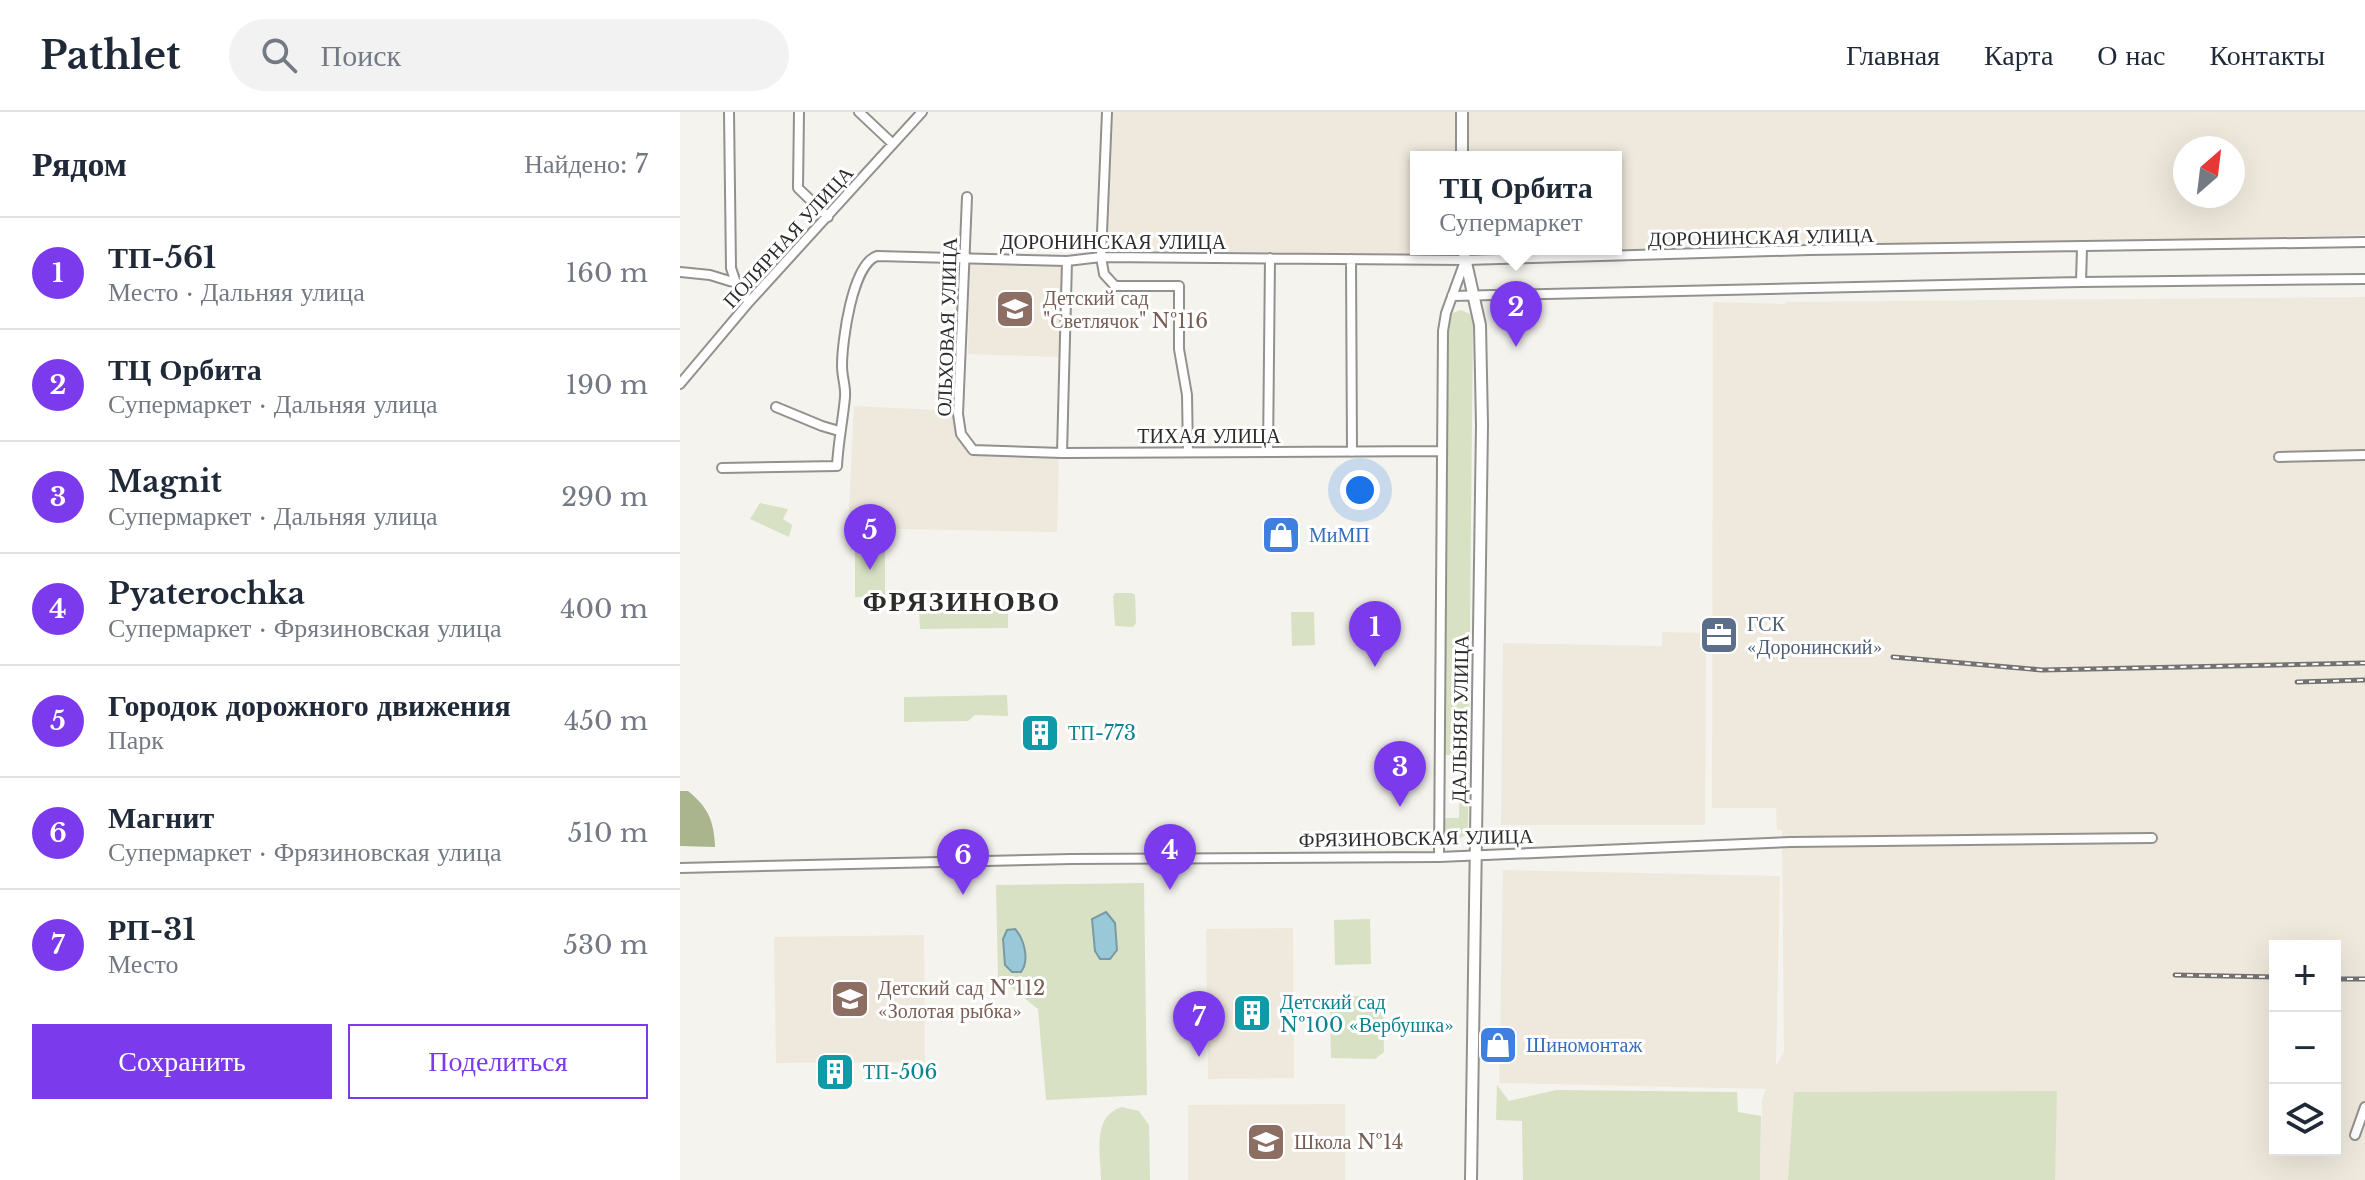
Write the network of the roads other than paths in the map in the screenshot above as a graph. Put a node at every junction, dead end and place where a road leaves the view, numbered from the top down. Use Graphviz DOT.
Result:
graph roads {
  1 [pos="729,112"];
  2 [pos="799,112"];
  3 [pos="859,112"];
  4 [pos="922,112"];
  5 [pos="1107,112"];
  6 [pos="1462,112"];
  7 [pos="893,144"];
  8 [pos="1462,151"];
  9 [pos="967,197"];
  10 [pos="828,217"];
  11 [pos="2365,242"];
  12 [pos="2082,248"];
  13 [pos="1622,252"];
  14 [pos="1441,255"];
  15 [pos="1464,255"];
  16 [pos="1464,255"];
  17 [pos="1101,257"];
  18 [pos="963,258"];
  19 [pos="1270,258"];
  20 [pos="1351,259"];
  21 [pos="1067,261"];
  22 [pos="680,272"];
  23 [pos="2365,279"];
  24 [pos="2081,282"];
  25 [pos="736,283"];
  26 [pos="1474,295"];
  27 [pos="1452,296"];
  28 [pos="749,302"];
  29 [pos="680,384"];
  30 [pos="776,407"];
  31 [pos="839,431"];
  32 [pos="978,450"];
  33 [pos="1441,451"];
  34 [pos="1188,452"];
  35 [pos="1268,452"];
  36 [pos="1352,452"];
  37 [pos="1062,453"];
  38 [pos="2365,455"];
  39 [pos="2279,457"];
  40 [pos="722,468"];
  41 [pos="2152,838"];
  42 [pos="1476,854"];
  43 [pos="1439,857"];
  44 [pos="680,868"];
  45 [pos="2365,1107"];
  46 [pos="2355,1135"];
  47 [pos="1471,1180"];
  1 -- 25 [label="street"];
  2 -- 10 [label="street"];
  3 -- 7 [label="street"];
  4 -- 7 [label="street, ПОЛЯРНАЯ УЛИЦА"];
  5 -- 17 [label="street"];
  6 -- 8 [label="street"];
  7 -- 10 [label="street, ПОЛЯРНАЯ УЛИЦА"];
  9 -- 18 [label="street, ОЛЬХОВАЯ УЛИЦА"];
  10 -- 28 [label="street, ПОЛЯРНАЯ УЛИЦА"];
  11 -- 12 [label="street, ДОРОНИНСКАЯ УЛИЦА"];
  12 -- 13 [label="street, ДОРОНИНСКАЯ УЛИЦА"];
  12 -- 24 [label="street"];
  14 -- 20 [label="street, ДОРОНИНСКАЯ УЛИЦА"];
  15 -- 26 [label="street, ДАЛЬНЯЯ УЛИЦА"];
  16 -- 27 [label="street, ДАЛЬНЯЯ УЛИЦА"];
  17 -- 19 [label="street, ДОРОНИНСКАЯ УЛИЦА"];
  17 -- 21 [label="street, ДОРОНИНСКАЯ УЛИЦА"];
  17 -- 34 [label="street"];
  18 -- 21 [label="street, ДОРОНИНСКАЯ УЛИЦА"];
  18 -- 31 [label="street, ДОРОНИНСКАЯ УЛИЦА"];
  18 -- 32 [label="street, ОЛЬХОВАЯ УЛИЦА"];
  19 -- 20 [label="street, ДОРОНИНСКАЯ УЛИЦА"];
  19 -- 35 [label="street"];
  20 -- 36 [label="street"];
  21 -- 37 [label="street"];
  22 -- 25 [label="street"];
  23 -- 24 [label="street"];
  24 -- 26 [label="street"];
  25 -- 28 [label="street"];
  26 -- 27 [label="street"];
  26 -- 42 [label="street, ДАЛЬНЯЯ УЛИЦА"];
  27 -- 33 [label="street, ДАЛЬНЯЯ УЛИЦА"];
  28 -- 29 [label="street, ПОЛЯРНАЯ УЛИЦА"];
  30 -- 31 [label="street"];
  31 -- 40 [label="street"];
  32 -- 37 [label="street, ТИХАЯ УЛИЦА"];
  33 -- 36 [label="street, ТИХАЯ УЛИЦА"];
  33 -- 43 [label="street, ДАЛЬНЯЯ УЛИЦА"];
  34 -- 35 [label="street, ТИХАЯ УЛИЦА"];
  34 -- 37 [label="street, ТИХАЯ УЛИЦА"];
  35 -- 36 [label="street, ТИХАЯ УЛИЦА"];
  38 -- 39 [label="street"];
  41 -- 42 [label="street, ФРЯЗИНОВСКАЯ УЛИЦА"];
  42 -- 43 [label="street, ФРЯЗИНОВСКАЯ УЛИЦА"];
  42 -- 47 [label="street, ДАЛЬНЯЯ УЛИЦА"];
  43 -- 44 [label="street, ФРЯЗИНОВСКАЯ УЛИЦА"];
  45 -- 46 [label="street"];
}
